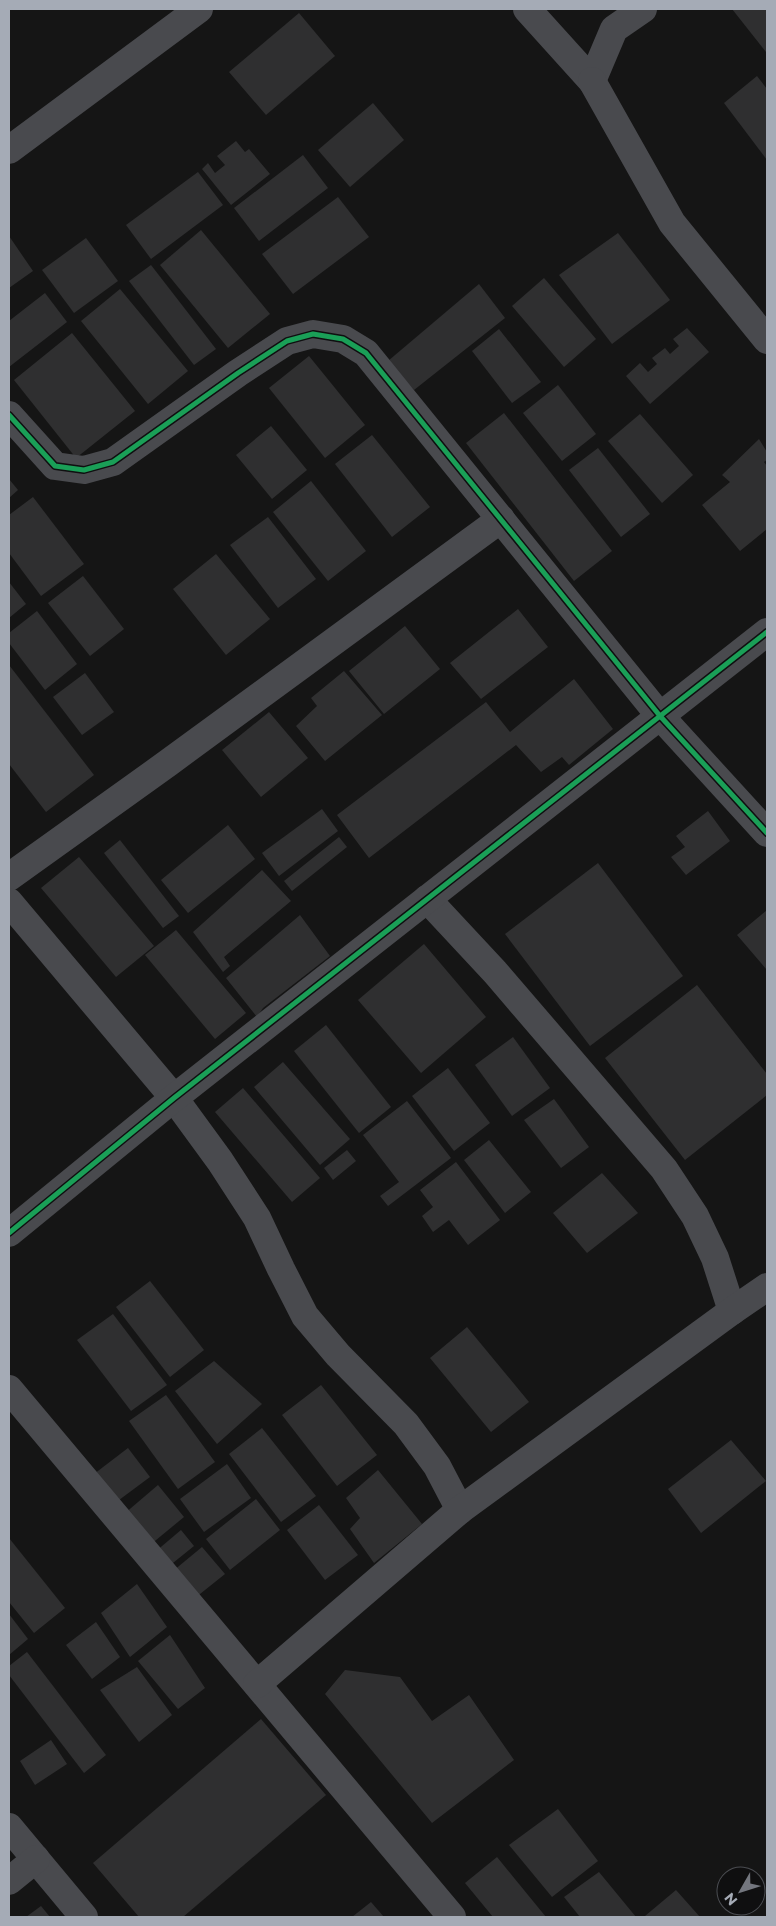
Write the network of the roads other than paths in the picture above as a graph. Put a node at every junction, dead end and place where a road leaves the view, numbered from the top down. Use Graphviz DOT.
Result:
graph roads {
  1 [pos="199,9"];
  2 [pos="526,9"];
  3 [pos="643,9"];
  4 [pos="592,81"];
  5 [pos="9,150"];
  6 [pos="767,340"];
  7 [pos="9,415"];
  8 [pos="501,519"];
  9 [pos="767,632"];
  10 [pos="660,716"];
  11 [pos="767,833"];
  12 [pos="9,877"];
  13 [pos="426,899"];
  14 [pos="9,902"];
  15 [pos="174,1098"];
  16 [pos="9,1233"];
  17 [pos="767,1287"];
  18 [pos="732,1311"];
  19 [pos="9,1389"];
  20 [pos="460,1510"];
  21 [pos="257,1684"];
  22 [pos="9,1828"];
  23 [pos="36,1859"];
  24 [pos="9,1881"];
  25 [pos="84,1917"];
  26 [pos="452,1917"];
  1 -- 5 [label="street"];
  2 -- 4 [label="street"];
  3 -- 4 [label="street"];
  4 -- 6 [label="street"];
  7 -- 8 [label="street"];
  8 -- 10 [label="street"];
  8 -- 12 [label="street"];
  9 -- 10 [label="street"];
  10 -- 11 [label="street"];
  10 -- 13 [label="street"];
  13 -- 15 [label="street"];
  13 -- 18 [label="street"];
  14 -- 15 [label="street"];
  15 -- 16 [label="street"];
  15 -- 20 [label="street"];
  17 -- 18 [label="street"];
  18 -- 20 [label="street"];
  19 -- 21 [label="street"];
  20 -- 21 [label="street"];
  21 -- 26 [label="street"];
  22 -- 23 [label="street"];
  23 -- 24 [label="street"];
  23 -- 25 [label="street"];
}
